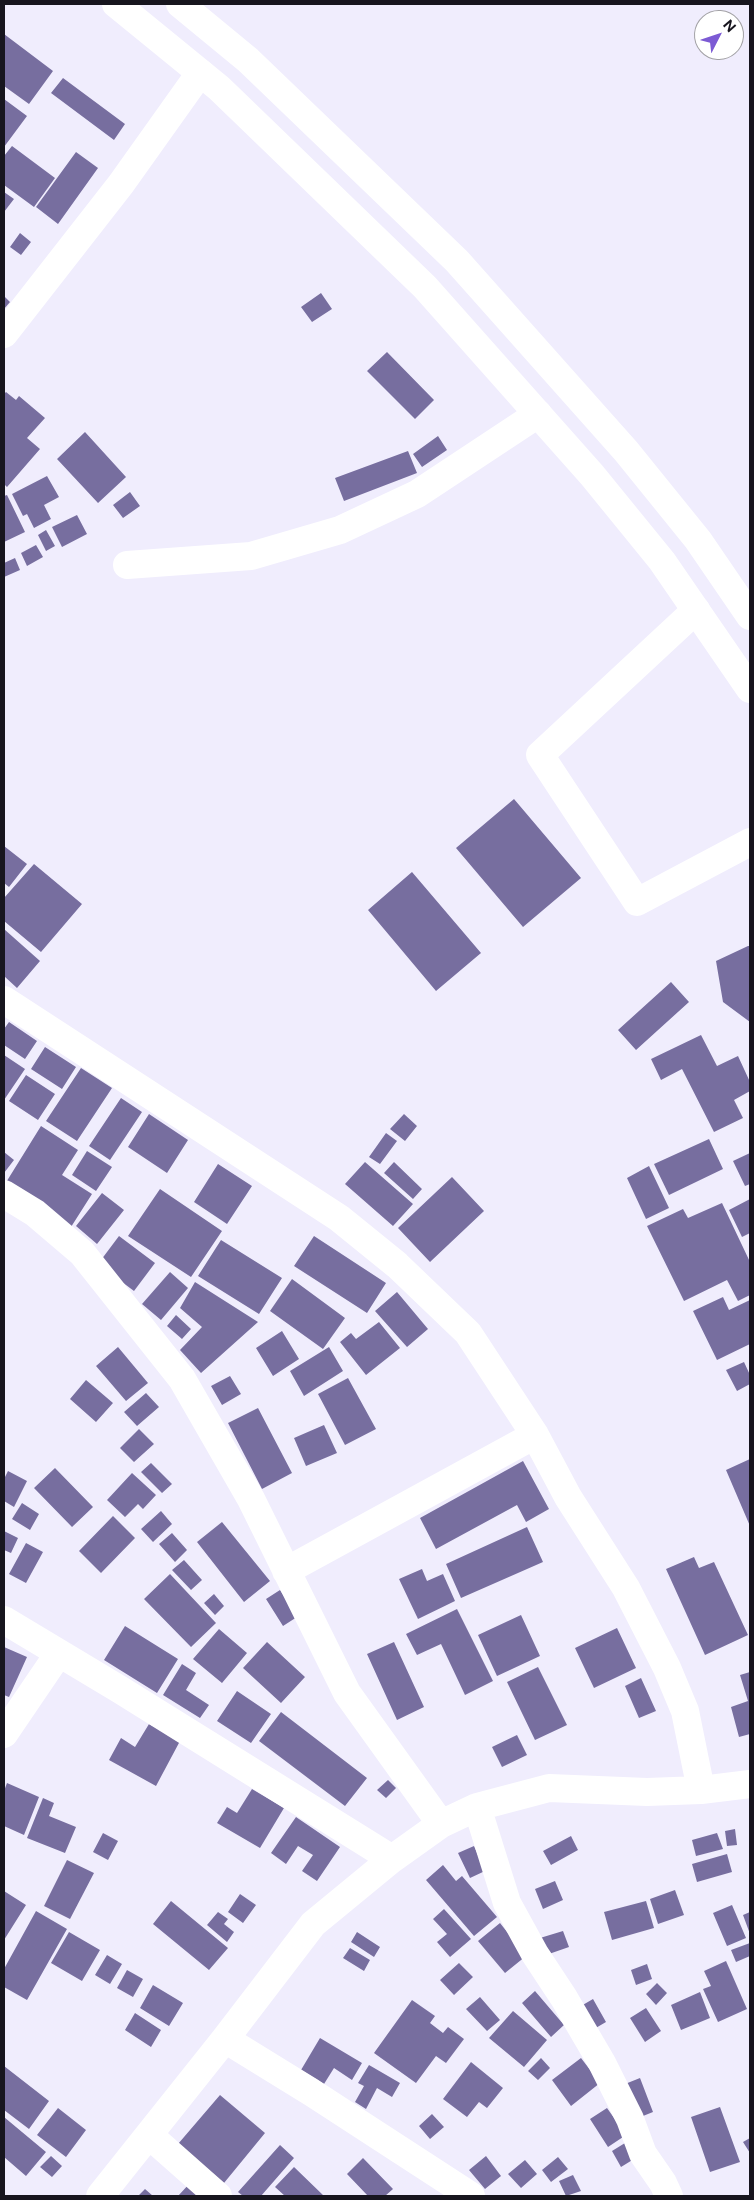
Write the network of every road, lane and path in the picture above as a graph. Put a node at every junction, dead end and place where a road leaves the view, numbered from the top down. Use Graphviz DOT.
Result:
graph roads {
  1 [pos="116,4"];
  2 [pos="180,4"];
  3 [pos="200,73"];
  4 [pos="4,334"];
  5 [pos="538,414"];
  6 [pos="127,565"];
  7 [pos="696,610"];
  8 [pos="750,616"];
  9 [pos="750,689"];
  10 [pos="750,842"];
  11 [pos="4,1000"];
  12 [pos="5,1197"];
  13 [pos="536,1435"];
  14 [pos="286,1571"];
  15 [pos="4,1620"];
  16 [pos="59,1653"];
  17 [pos="4,1734"];
  18 [pos="750,1784"];
  19 [pos="701,1790"];
  20 [pos="477,1807"];
  21 [pos="441,1824"];
  22 [pos="392,1859"];
  23 [pos="225,2039"];
  24 [pos="149,2135"];
  25 [pos="465,2195"];
  26 [pos="100,2196"];
  27 [pos="218,2196"];
  28 [pos="669,2196"];
  1 -- 3 [label="street"];
  2 -- 8 [label="street"];
  3 -- 4 [label="street"];
  3 -- 5 [label="street"];
  5 -- 6 [label="street"];
  5 -- 7 [label="street"];
  7 -- 9 [label="street"];
  7 -- 10 [label="street"];
  11 -- 13 [label="street"];
  12 -- 14 [label="street"];
  13 -- 14 [label="street"];
  13 -- 19 [label="street"];
  14 -- 21 [label="street"];
  15 -- 16 [label="street"];
  16 -- 17 [label="street"];
  16 -- 22 [label="street"];
  18 -- 19 [label="street"];
  19 -- 20 [label="street"];
  20 -- 21 [label="street"];
  20 -- 28 [label="street"];
  21 -- 22 [label="street"];
  22 -- 23 [label="street"];
  23 -- 24 [label="street"];
  23 -- 25 [label="street"];
  24 -- 26 [label="street"];
  24 -- 27 [label="street"];
}
